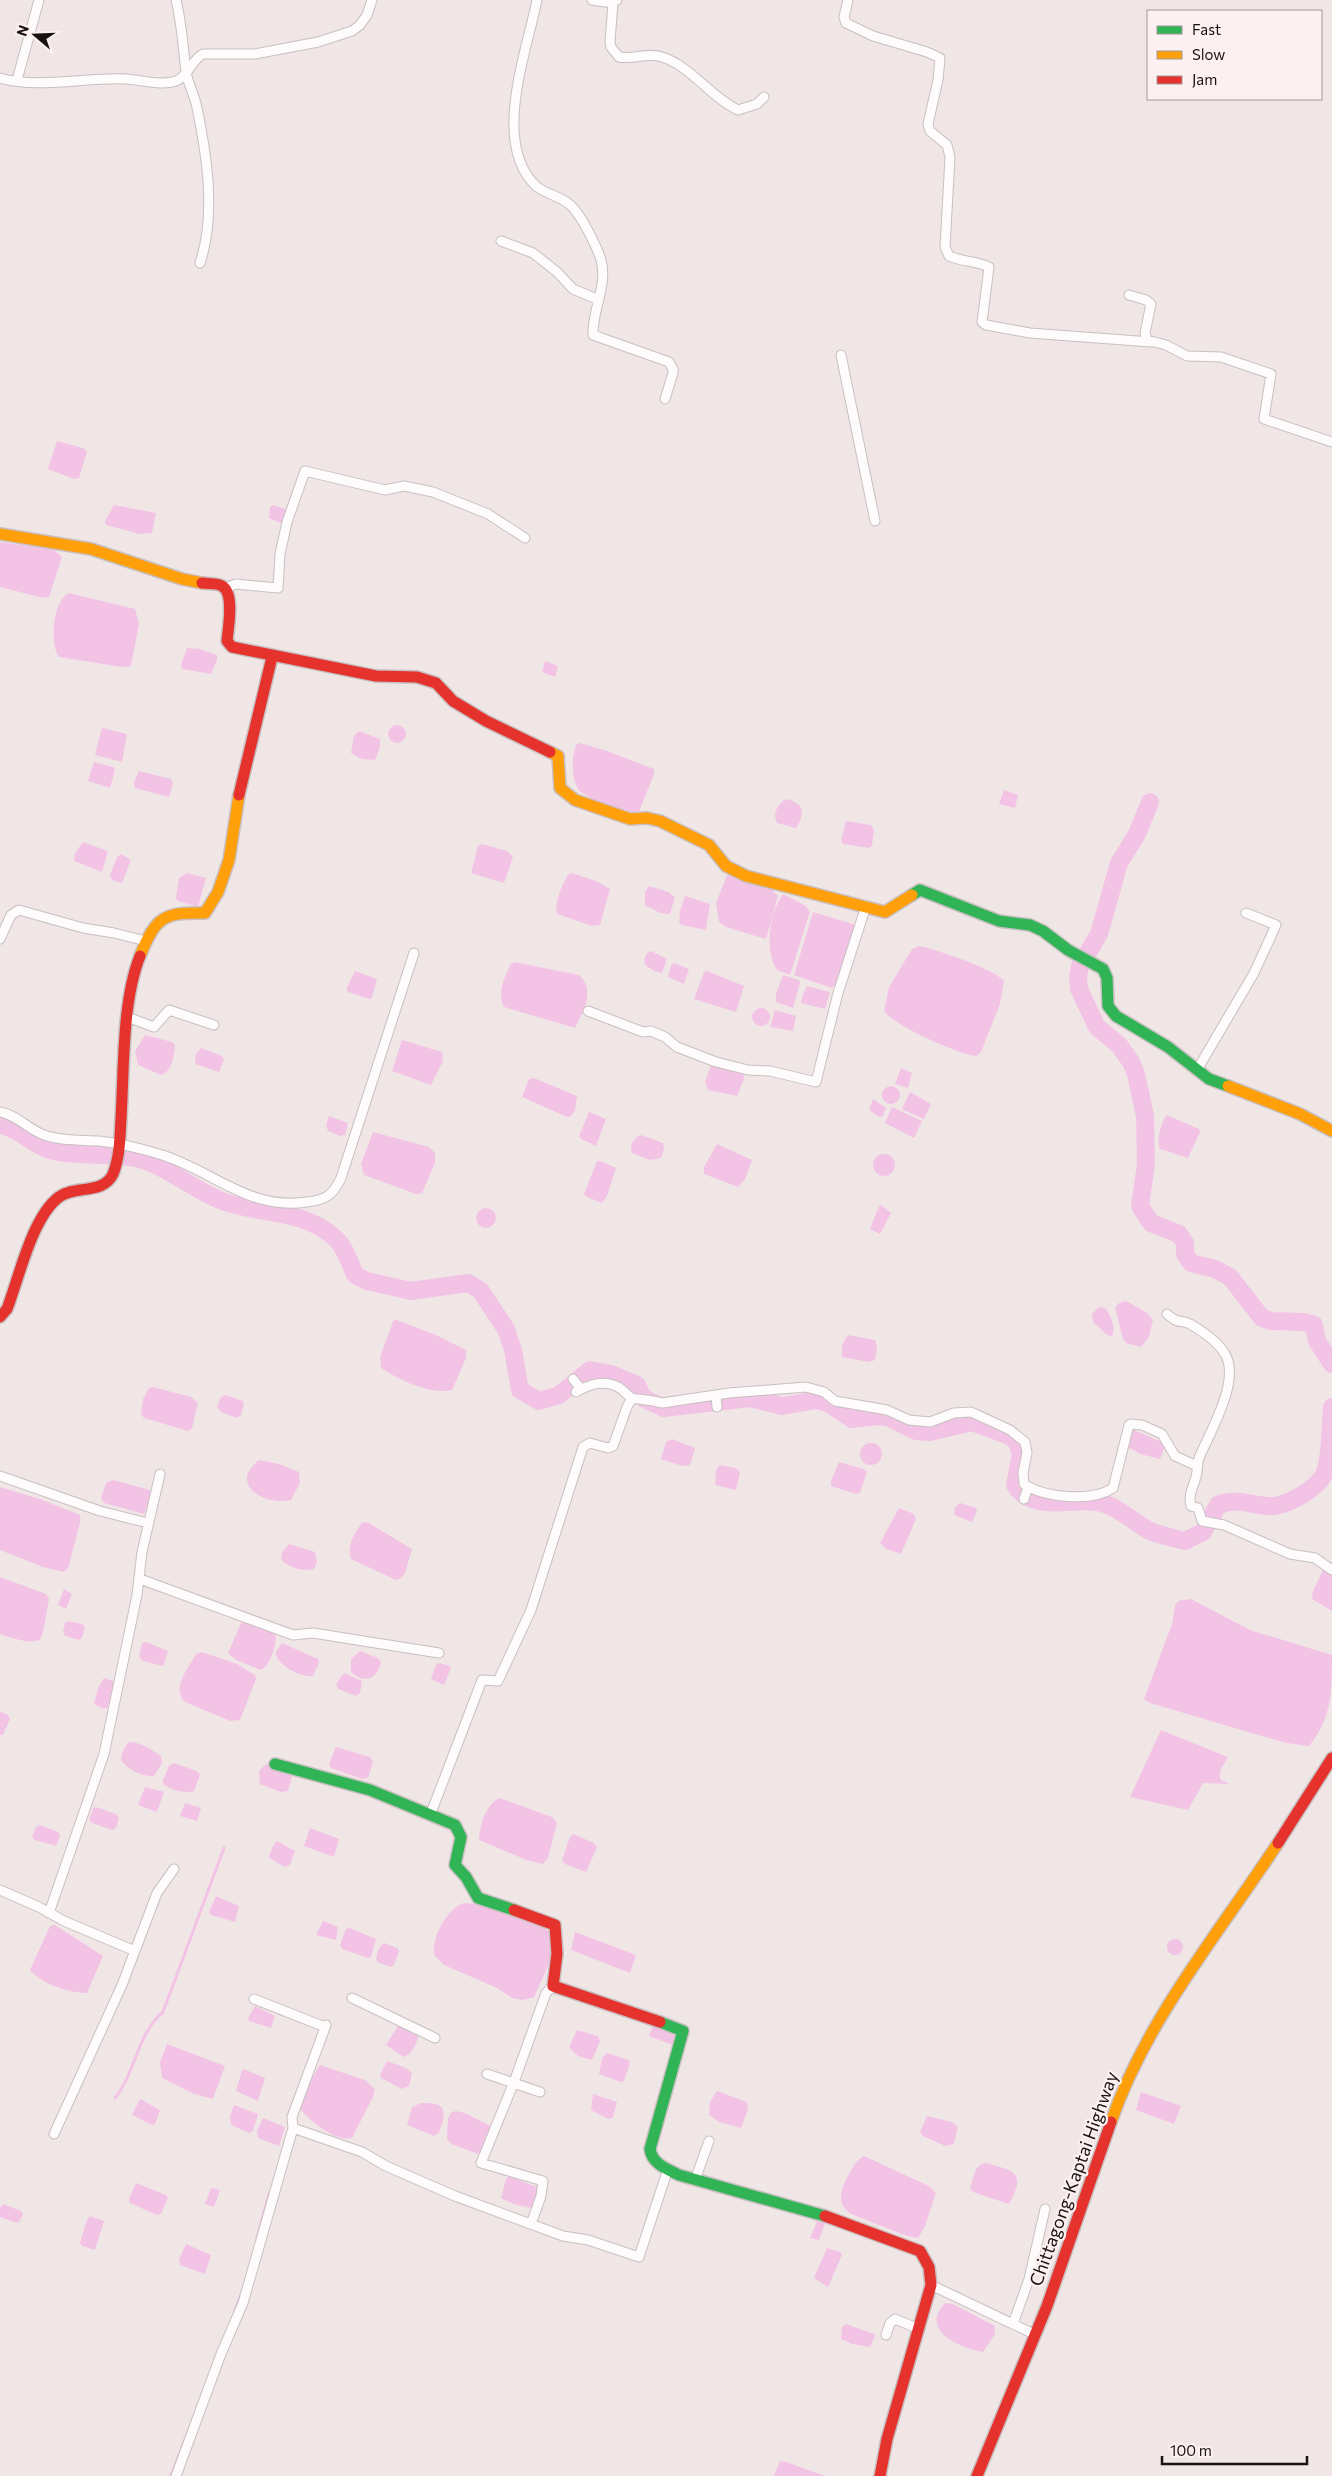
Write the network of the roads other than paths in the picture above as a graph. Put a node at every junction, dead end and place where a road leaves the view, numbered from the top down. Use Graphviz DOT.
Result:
graph roads {
  1 [pos="39,0"];
  2 [pos="176,0"];
  3 [pos="372,0"];
  4 [pos="538,0"];
  5 [pos="592,0"];
  6 [pos="848,0"];
  7 [pos="615,1"];
  8 [pos="186,73"];
  9 [pos="0,78"];
  10 [pos="17,80"];
  11 [pos="764,97"];
  12 [pos="501,240"];
  13 [pos="200,263"];
  14 [pos="1129,295"];
  15 [pos="598,300"];
  16 [pos="1152,342"];
  17 [pos="841,355"];
  18 [pos="665,399"];
  19 [pos="1332,442"];
  20 [pos="875,521"];
  21 [pos="0,534"];
  22 [pos="525,538"];
  23 [pos="225,588"];
  24 [pos="272,657"];
  25 [pos="866,906"];
  26 [pos="1246,913"];
  27 [pos="0,939"];
  28 [pos="146,941"];
  29 [pos="414,953"];
  30 [pos="588,1011"];
  31 [pos="127,1017"];
  32 [pos="214,1024"];
  33 [pos="1197,1070"];
  34 [pos="0,1112"];
  35 [pos="1332,1131"];
  36 [pos="118,1147"];
  37 [pos="1167,1314"];
  38 [pos="0,1317"];
  39 [pos="577,1387"];
  40 [pos="632,1398"];
  41 [pos="1197,1466"];
  42 [pos="160,1474"];
  43 [pos="0,1476"];
  44 [pos="148,1523"];
  45 [pos="1332,1570"];
  46 [pos="140,1579"];
  47 [pos="439,1653"];
  48 [pos="1332,1758"];
  49 [pos="275,1764"];
  50 [pos="431,1813"];
  51 [pos="174,1869"];
  52 [pos="0,1890"];
  53 [pos="49,1913"];
  54 [pos="134,1950"];
  55 [pos="553,1986"];
  56 [pos="352,1998"];
  57 [pos="254,1999"];
  58 [pos="435,2038"];
  59 [pos="487,2074"];
  60 [pos="514,2082"];
  61 [pos="540,2092"];
  62 [pos="293,2128"];
  63 [pos="54,2134"];
  64 [pos="709,2141"];
  65 [pos="668,2170"];
  66 [pos="695,2180"];
  67 [pos="1044,2209"];
  68 [pos="531,2224"];
  69 [pos="931,2285"];
  70 [pos="1013,2324"];
  71 [pos="919,2329"];
  72 [pos="886,2335"];
  73 [pos="1036,2335"];
  74 [pos="176,2476"];
  75 [pos="880,2476"];
  76 [pos="977,2476"];
  1 -- 10 [label="street"];
  2 -- 8 [label="street"];
  3 -- 8 [label="street"];
  4 -- 15 [label="street"];
  5 -- 7 [label="street"];
  6 -- 16 [label="street"];
  7 -- 11 [label="street"];
  8 -- 10 [label="street"];
  8 -- 13 [label="street"];
  9 -- 10 [label="street"];
  12 -- 15 [label="street"];
  14 -- 16 [label="street"];
  15 -- 18 [label="street"];
  16 -- 19 [label="street"];
  17 -- 20 [label="street"];
  21 -- 23 [label="street"];
  22 -- 23 [label="street"];
  23 -- 24 [label="street"];
  24 -- 25 [label="street"];
  24 -- 28 [label="street"];
  25 -- 30 [label="street"];
  25 -- 33 [label="street"];
  26 -- 33 [label="street"];
  27 -- 28 [label="street"];
  28 -- 31 [label="street"];
  29 -- 36 [label="street"];
  31 -- 32 [label="street"];
  31 -- 36 [label="street"];
  33 -- 35 [label="street"];
  34 -- 36 [label="street"];
  36 -- 38 [label="street"];
  37 -- 41 [label="street"];
  39 -- 40 [label="street"];
  40 -- 41 [label="street"];
  40 -- 50 [label="street"];
  41 -- 45 [label="street"];
  42 -- 44 [label="street"];
  43 -- 44 [label="street"];
  44 -- 46 [label="street"];
  46 -- 47 [label="street"];
  46 -- 53 [label="street"];
  48 -- 73 [label="street, Chittagong-Kaptai Highway"];
  49 -- 50 [label="street"];
  50 -- 55 [label="street"];
  51 -- 54 [label="street"];
  52 -- 53 [label="street"];
  53 -- 54 [label="street"];
  54 -- 63 [label="street"];
  55 -- 60 [label="street"];
  55 -- 65 [label="street"];
  56 -- 58 [label="street"];
  57 -- 62 [label="street"];
  59 -- 60 [label="street"];
  60 -- 61 [label="street"];
  60 -- 68 [label="street"];
  62 -- 68 [label="street"];
  62 -- 74 [label="street"];
  64 -- 66 [label="street"];
  65 -- 66 [label="street"];
  65 -- 68 [label="street"];
  66 -- 69 [label="street"];
  67 -- 70 [label="street"];
  69 -- 70 [label="street"];
  69 -- 71 [label="street"];
  70 -- 73 [label="street"];
  71 -- 72 [label="street"];
  71 -- 75 [label="street"];
  73 -- 76 [label="street, Chittagong-Kaptai Highway"];
}
